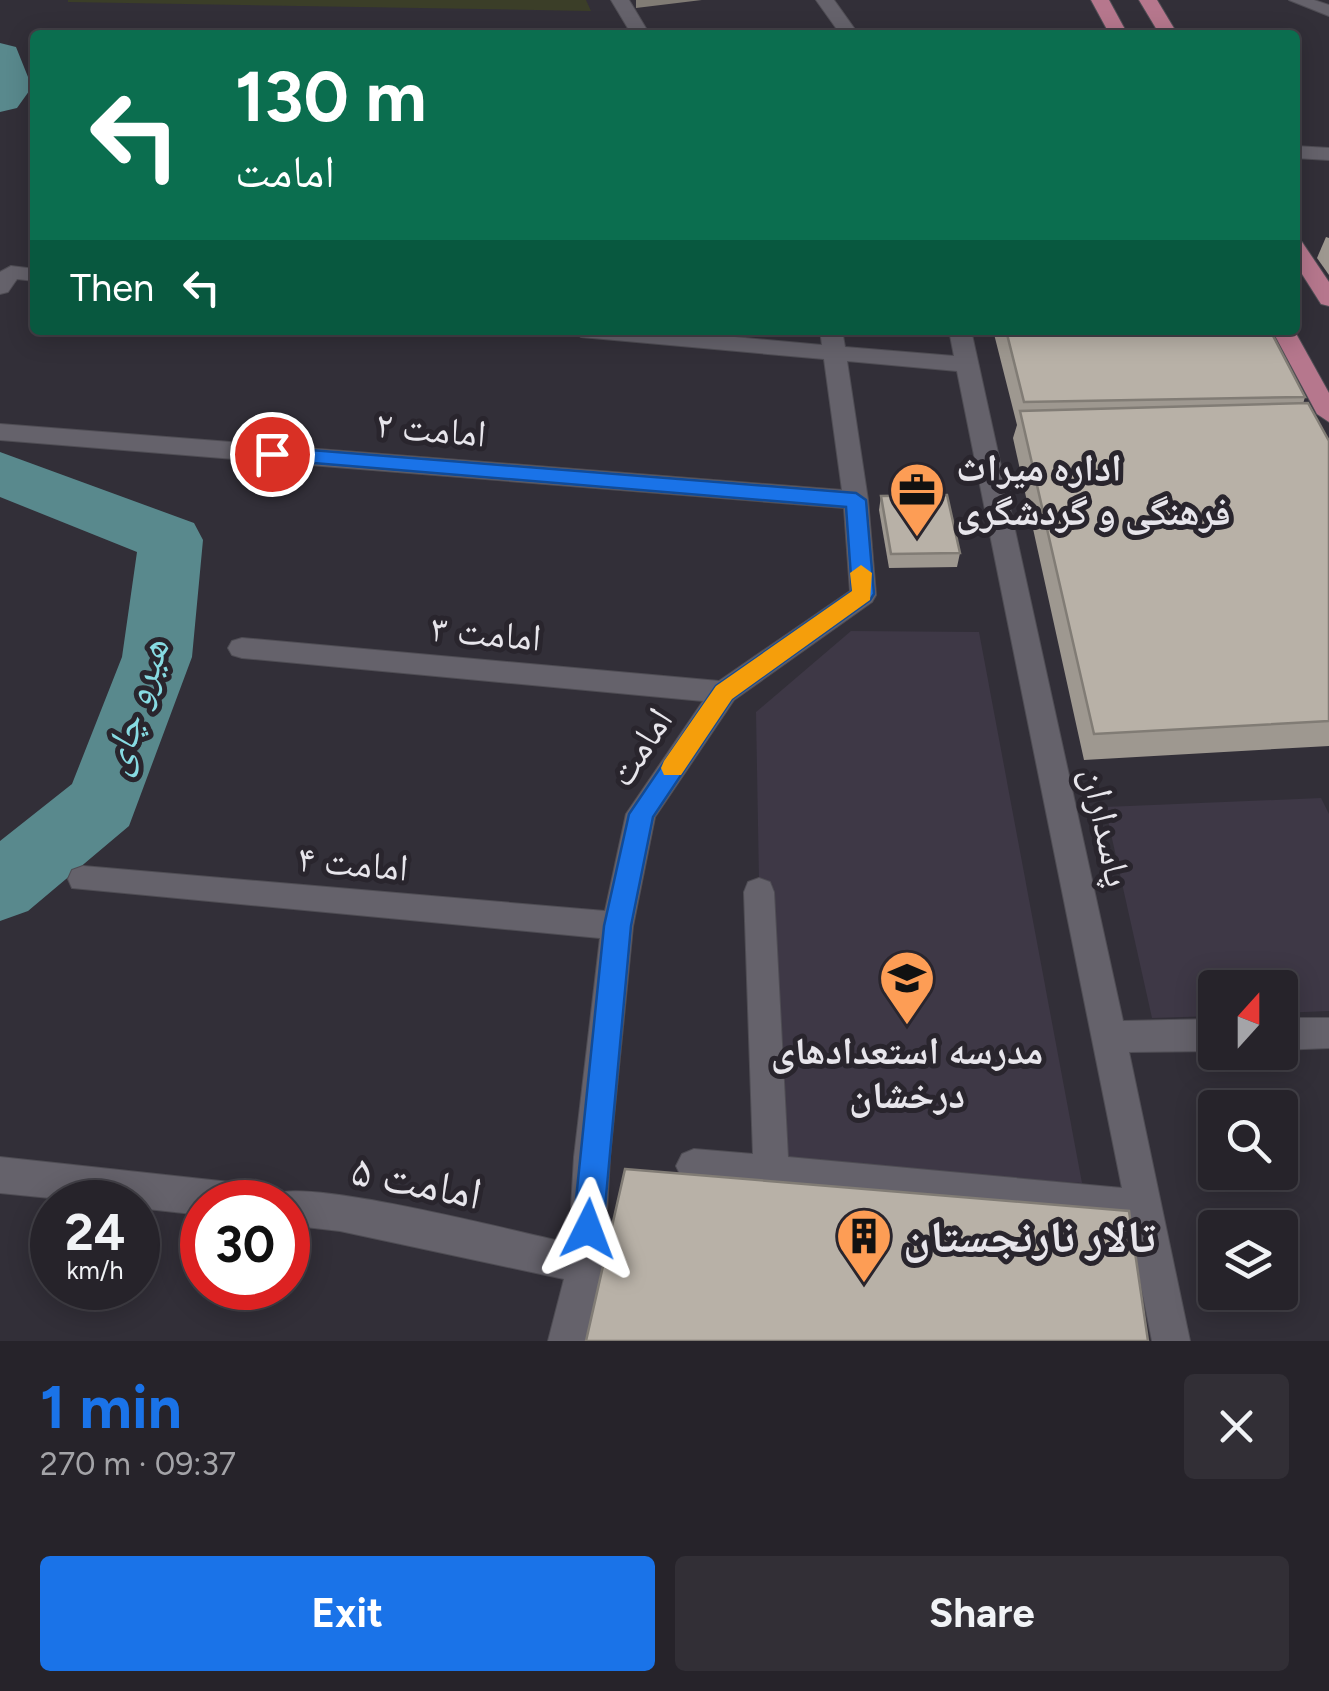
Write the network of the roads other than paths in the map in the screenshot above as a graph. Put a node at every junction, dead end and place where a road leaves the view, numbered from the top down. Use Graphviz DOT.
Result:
graph roads {
  1 [pos="620,0"];
  2 [pos="825,0"];
  3 [pos="1100,0"];
  4 [pos="1148,0"];
  5 [pos="1298,0"];
  6 [pos="1329,11"];
  7 [pos="638,30"];
  8 [pos="846,30"];
  9 [pos="1116,30"];
  10 [pos="1167,30"];
  11 [pos="1300,152"];
  12 [pos="1329,154"];
  13 [pos="1300,254"];
  14 [pos="30,276"];
  15 [pos="5,280"];
  16 [pos="1329,299"];
  17 [pos="677,335"];
  18 [pos="961,335"];
  19 [pos="1285,335"];
  20 [pos="833,343"];
  21 [pos="968,365"];
  22 [pos="1329,414"];
  23 [pos="0,432"];
  24 [pos="856,500"];
  25 [pos="242,648"];
  26 [pos="724,692"];
  27 [pos="82,879"];
  28 [pos="759,892"];
  29 [pos="618,926"];
  30 [pos="1298,1034"];
  31 [pos="1329,1034"];
  32 [pos="1198,1035"];
  33 [pos="1109,1037"];
  34 [pos="694,1166"];
  35 [pos="771,1173"];
  36 [pos="0,1175"];
  37 [pos="180,1195"];
  38 [pos="1144,1208"];
  39 [pos="310,1210"];
  40 [pos="586,1265"];
  41 [pos="567,1341"];
  42 [pos="1171,1341"];
  1 -- 7 [label="street"];
  2 -- 8 [label="street"];
  3 -- 9 [label="main road"];
  4 -- 10 [label="main road"];
  5 -- 6 [label="street"];
  11 -- 12 [label="street"];
  13 -- 16 [label="main road"];
  14 -- 15 [label="street"];
  17 -- 20 [label="street"];
  18 -- 21 [label="street, پاسداران"];
  19 -- 22 [label="main road"];
  20 -- 21 [label="street"];
  20 -- 24 [label="street, امامت"];
  21 -- 33 [label="street, پاسداران"];
  23 -- 24 [label="street, امامت ۲"];
  24 -- 26 [label="street, امامت"];
  25 -- 26 [label="street, امامت ۳"];
  26 -- 29 [label="street, امامت"];
  27 -- 29 [label="street, امامت ۴"];
  28 -- 35 [label="street"];
  29 -- 40 [label="street, امامت"];
  30 -- 31 [label="street"];
  32 -- 33 [label="street"];
  33 -- 38 [label="street, پاسداران"];
  34 -- 35 [label="street"];
  35 -- 38 [label="street"];
  36 -- 37 [label="street"];
  38 -- 42 [label="street, پاسداران"];
  39 -- 40 [label="street, امامت ۵"];
  40 -- 41 [label="street, امامت"];
}
